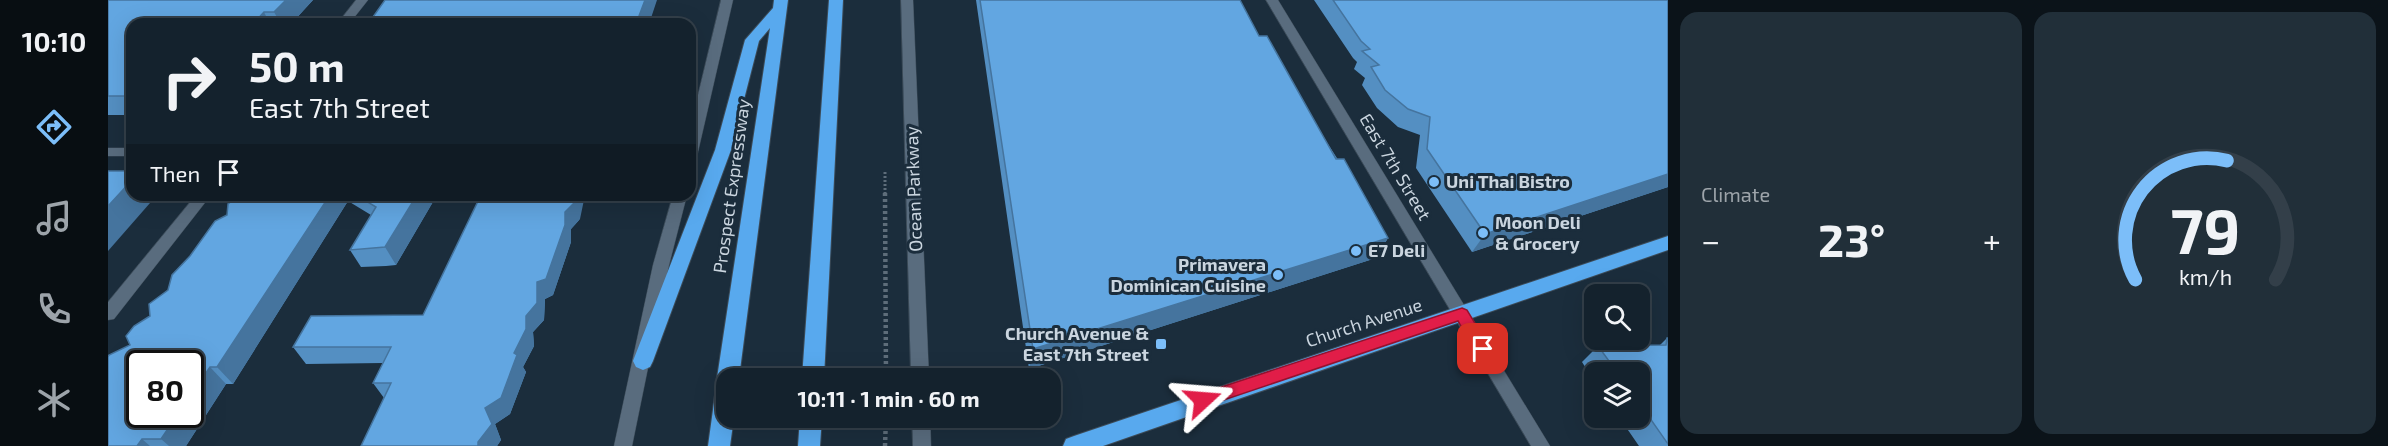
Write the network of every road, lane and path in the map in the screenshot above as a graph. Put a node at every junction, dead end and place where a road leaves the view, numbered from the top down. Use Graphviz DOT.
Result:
graph roads {
  1 [pos="362,0"];
  2 [pos="727,0"];
  3 [pos="836,0"];
  4 [pos="907,0"];
  5 [pos="1272,0"];
  6 [pos="780,5"];
  7 [pos="348,18"];
  8 [pos="696,127"];
  9 [pos="108,152"];
  10 [pos="126,152"];
  11 [pos="885,165"];
  12 [pos="199,201"];
  13 [pos="678,201"];
  14 [pos="1668,243"];
  15 [pos="108,314"];
  16 [pos="1462,314"];
  17 [pos="643,361"];
  18 [pos="729,368"];
  19 [pos="814,368"];
  20 [pos="885,368"];
  21 [pos="920,368"];
  22 [pos="721,428"];
  23 [pos="810,428"];
  24 [pos="886,428"];
  25 [pos="921,428"];
  26 [pos="623,446"];
  27 [pos="719,446"];
  28 [pos="809,446"];
  29 [pos="885,446"];
  30 [pos="922,446"];
  31 [pos="1074,446"];
  32 [pos="1541,446"];
  1 -- 7 [label="street"];
  2 -- 8 [label="street"];
  3 -- 19 [label="highway"];
  4 -- 21 [label="street, Ocean Parkway"];
  5 -- 16 [label="street, East 7th Street"];
  6 -- 17 [label="highway"];
  6 -- 18 [label="highway, Prospect Expressway"];
  9 -- 10 [label="street"];
  11 -- 20 [label="path, Ocean Parkway"];
  12 -- 15 [label="street"];
  13 -- 17 [label="street"];
  14 -- 16 [label="highway, Church Avenue"];
  16 -- 31 [label="highway, Church Avenue"];
  16 -- 32 [label="street, East 7th Street"];
  17 -- 26 [label="street"];
  22 -- 27 [label="highway"];
  23 -- 28 [label="highway"];
  24 -- 29 [label="path"];
  25 -- 30 [label="street"];
}
